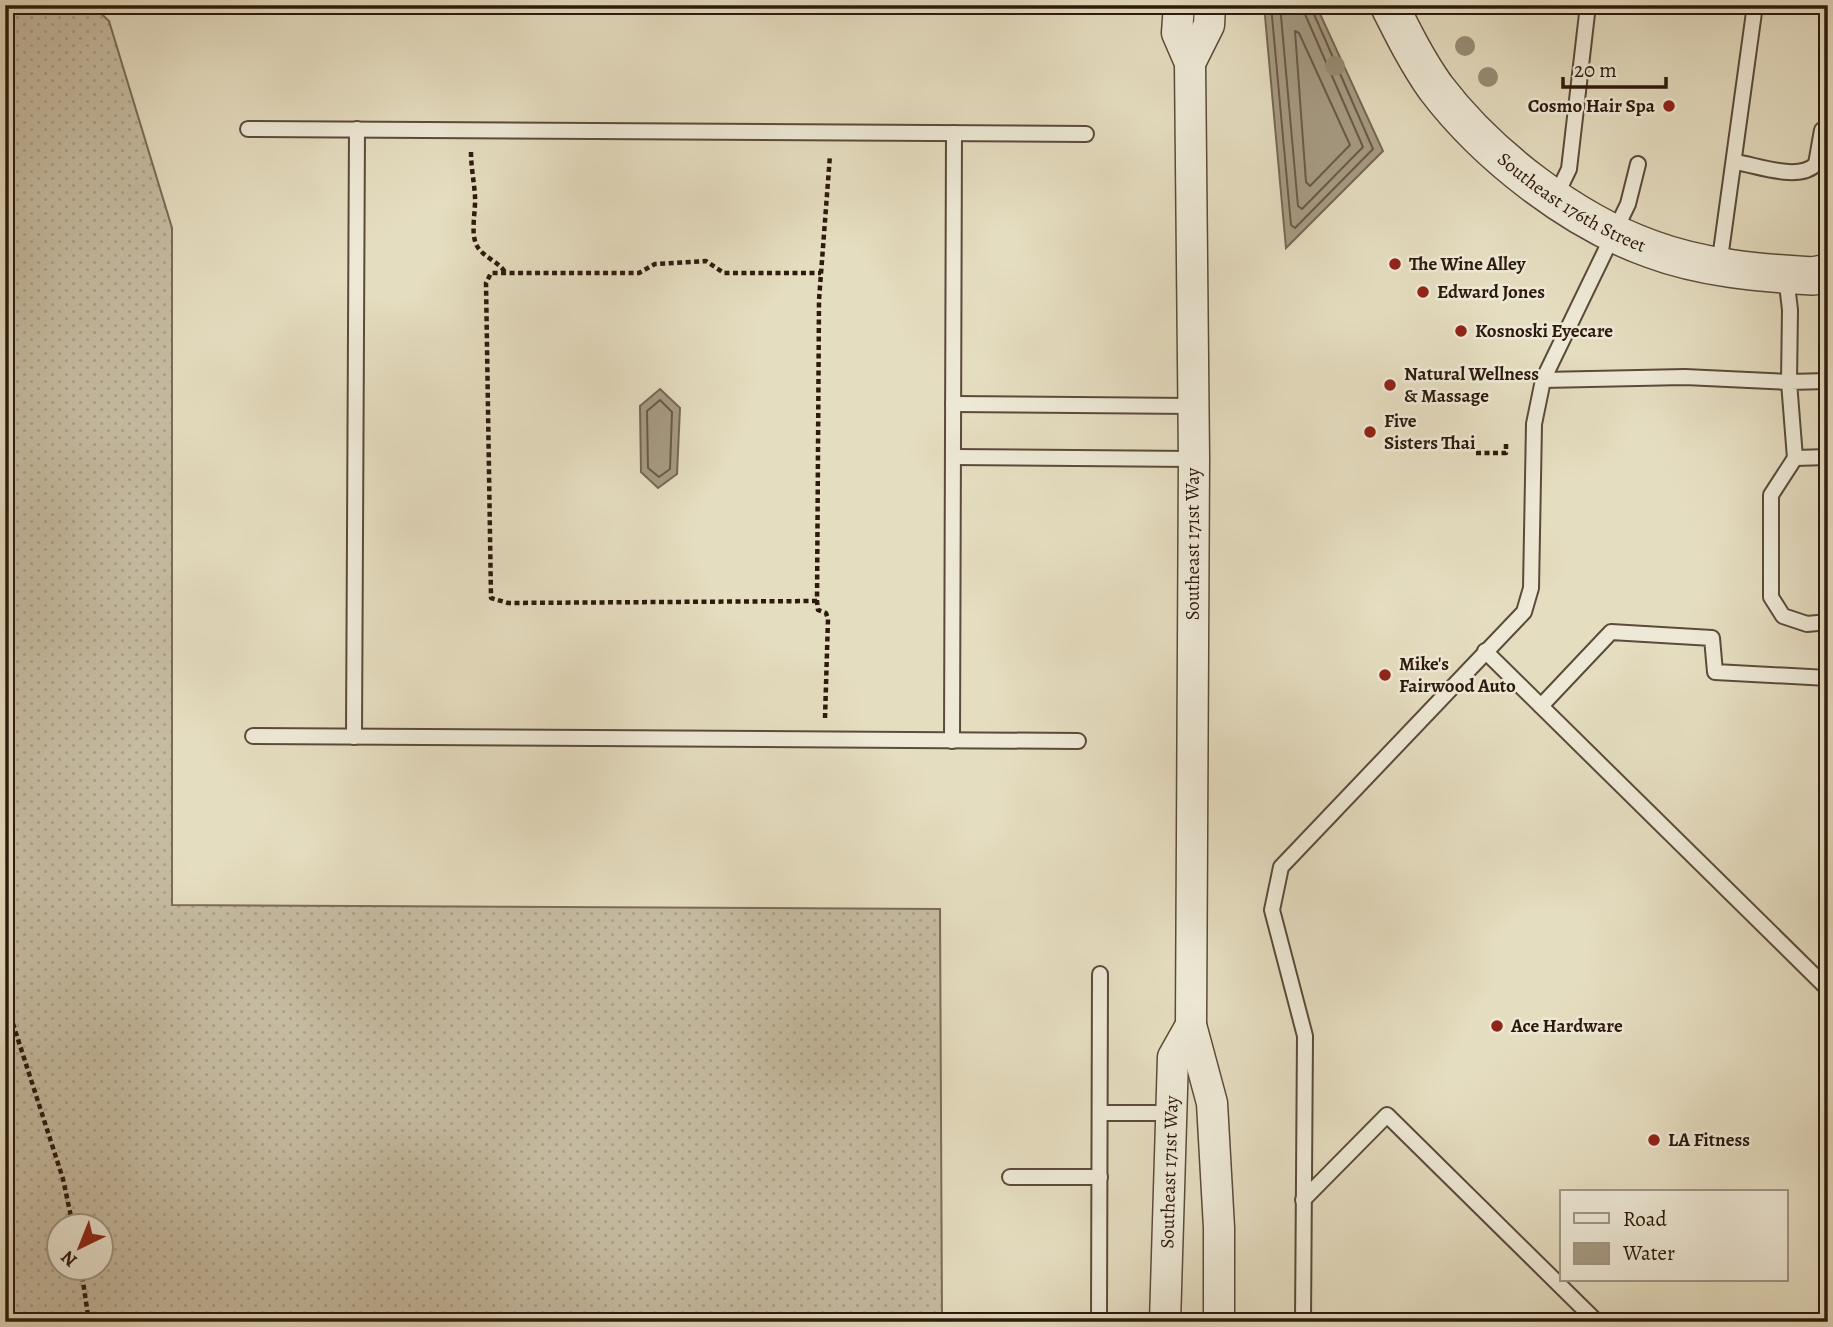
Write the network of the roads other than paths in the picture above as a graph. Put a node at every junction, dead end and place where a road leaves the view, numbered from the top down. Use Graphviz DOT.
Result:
graph roads {
  1 [pos="1179,5"];
  2 [pos="1210,5"];
  3 [pos="1389,5"];
  4 [pos="1588,5"];
  5 [pos="1755,5"];
  6 [pos="1190,64"];
  7 [pos="248,129"];
  8 [pos="357,130"];
  9 [pos="1822,130"];
  10 [pos="954,133"];
  11 [pos="1086,134"];
  12 [pos="1735,162"];
  13 [pos="1638,164"];
  14 [pos="1554,199"];
  15 [pos="1614,232"];
  16 [pos="1719,267"];
  17 [pos="1828,273"];
  18 [pos="1786,275"];
  19 [pos="1543,380"];
  20 [pos="1828,381"];
  21 [pos="1789,382"];
  22 [pos="953,404"];
  23 [pos="1192,406"];
  24 [pos="953,457"];
  25 [pos="1828,457"];
  26 [pos="1795,458"];
  27 [pos="1194,459"];
  28 [pos="1828,622"];
  29 [pos="1485,651"];
  30 [pos="1828,678"];
  31 [pos="1541,706"];
  32 [pos="253,736"];
  33 [pos="354,737"];
  34 [pos="952,741"];
  35 [pos="1078,741"];
  36 [pos="1100,974"];
  37 [pos="1828,989"];
  38 [pos="1191,1025"];
  39 [pos="1169,1112"];
  40 [pos="1100,1113"];
  41 [pos="1010,1177"];
  42 [pos="1100,1177"];
  43 [pos="1303,1200"];
  44 [pos="1592,1320"];
  45 [pos="1099,1322"];
  46 [pos="1165,1322"];
  47 [pos="1219,1322"];
  48 [pos="1303,1322"];
  1 -- 6 [label="street, Southeast 171st Way"];
  2 -- 6 [label="street, Southeast 171st Way"];
  3 -- 14 [label="street, Southeast 176th Street"];
  4 -- 14 [label="lane"];
  5 -- 12 [label="lane"];
  6 -- 23 [label="street, Southeast 171st Way"];
  7 -- 8 [label="lane"];
  8 -- 10 [label="lane"];
  8 -- 33 [label="lane"];
  9 -- 12 [label="lane"];
  10 -- 11 [label="lane"];
  10 -- 22 [label="lane"];
  12 -- 16 [label="lane"];
  13 -- 15 [label="lane"];
  14 -- 15 [label="street, Southeast 176th Street"];
  15 -- 16 [label="street, Southeast 176th Street"];
  15 -- 19 [label="lane"];
  16 -- 18 [label="street, Southeast 176th Street"];
  17 -- 18 [label="street, Southeast 176th Street"];
  18 -- 21 [label="lane"];
  19 -- 21 [label="lane"];
  19 -- 29 [label="lane"];
  20 -- 21 [label="lane"];
  21 -- 26 [label="lane"];
  22 -- 23 [label="lane"];
  22 -- 24 [label="lane"];
  23 -- 27 [label="street, Southeast 171st Way"];
  24 -- 27 [label="lane"];
  24 -- 34 [label="lane"];
  25 -- 26 [label="lane"];
  26 -- 28 [label="lane"];
  27 -- 38 [label="street, Southeast 171st Way"];
  29 -- 31 [label="lane"];
  29 -- 43 [label="lane"];
  30 -- 31 [label="lane"];
  31 -- 37 [label="lane"];
  32 -- 33 [label="lane"];
  33 -- 34 [label="lane"];
  34 -- 35 [label="lane"];
  36 -- 40 [label="lane"];
  38 -- 39 [label="street, Southeast 171st Way"];
  38 -- 47 [label="street, Southeast 171st Way"];
  39 -- 40 [label="lane"];
  39 -- 46 [label="street, Southeast 171st Way"];
  40 -- 42 [label="lane"];
  41 -- 42 [label="lane"];
  42 -- 45 [label="lane"];
  43 -- 44 [label="lane"];
  43 -- 48 [label="lane"];
}
